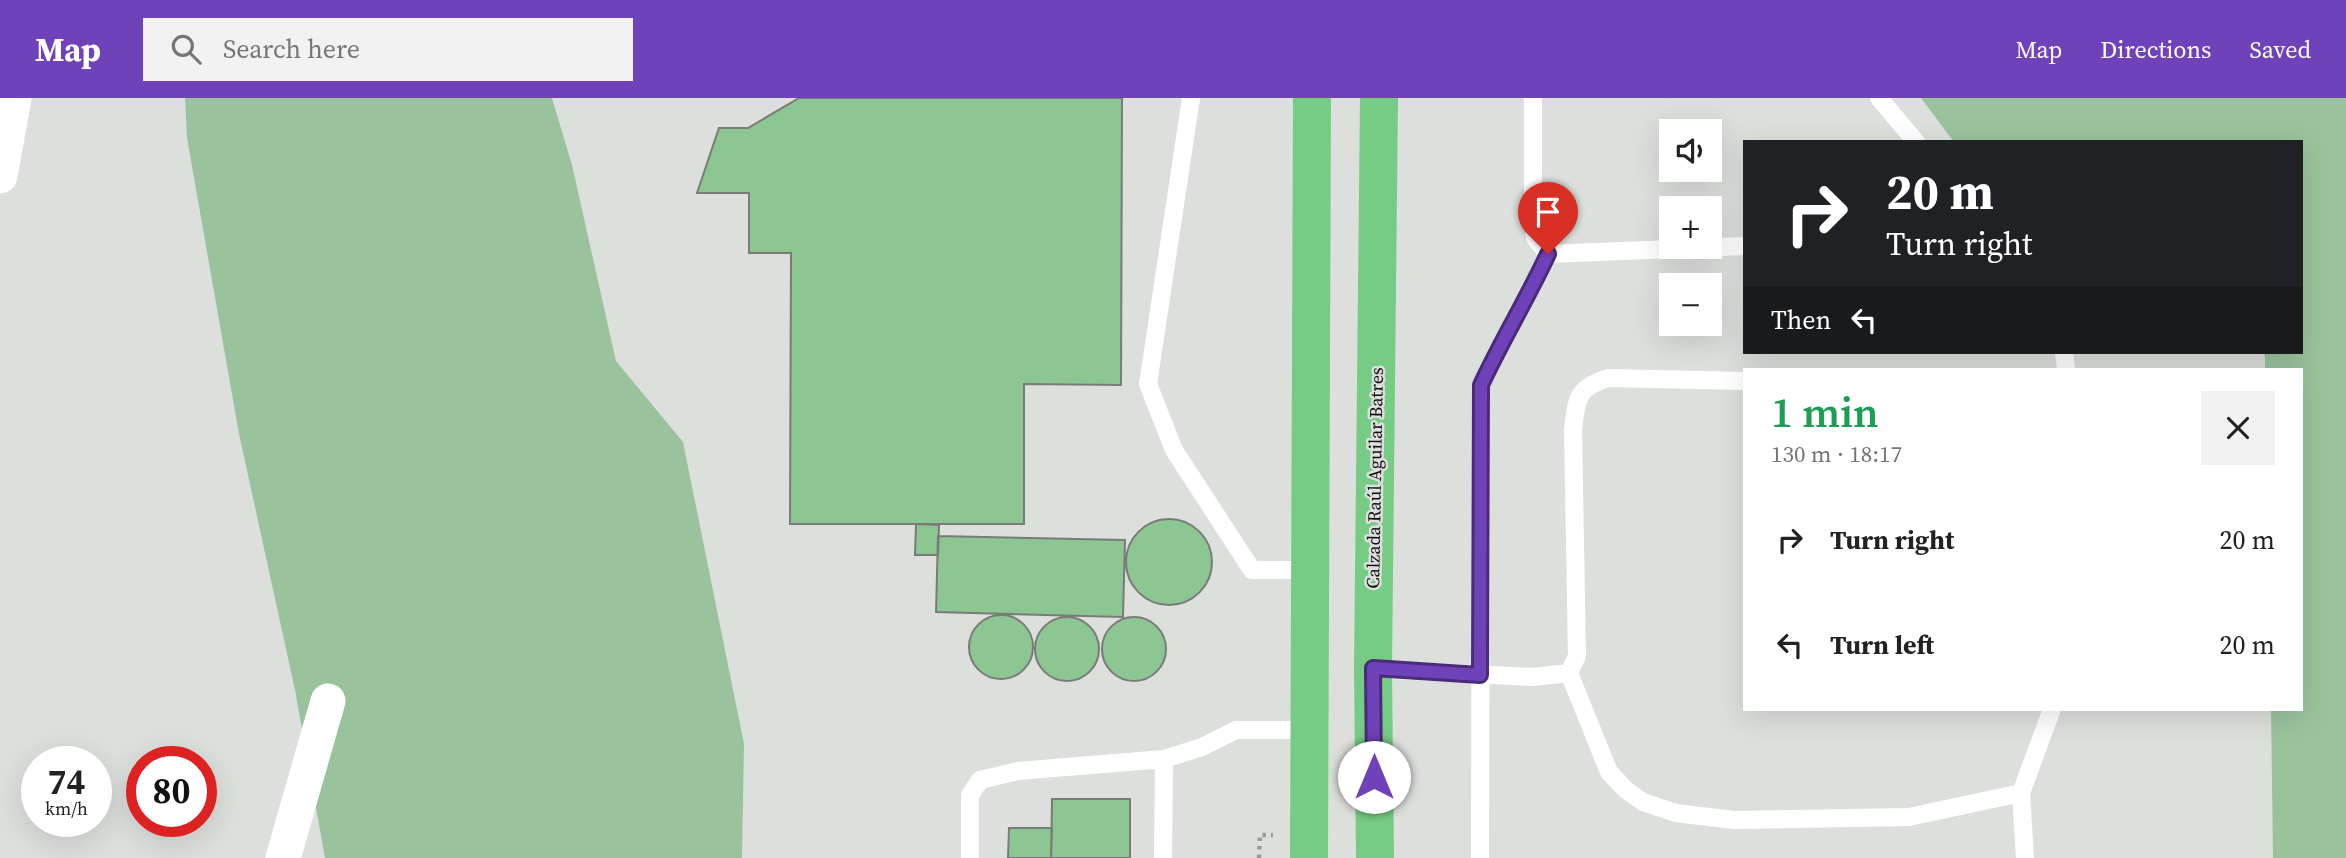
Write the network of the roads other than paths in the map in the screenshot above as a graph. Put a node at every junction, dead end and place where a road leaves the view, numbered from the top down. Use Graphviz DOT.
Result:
graph roads {
  1 [pos="15,98"];
  2 [pos="1191,98"];
  3 [pos="1312,98"];
  4 [pos="1378,98"];
  5 [pos="1533,98"];
  6 [pos="1879,98"];
  7 [pos="1914,140"];
  8 [pos="0,176"];
  9 [pos="1743,246"];
  10 [pos="1548,254"];
  11 [pos="1743,382"];
  12 [pos="1311,570"];
  13 [pos="1373,668"];
  14 [pos="1569,673"];
  15 [pos="1480,675"];
  16 [pos="328,701"];
  17 [pos="2051,711"];
  18 [pos="1309,730"];
  19 [pos="1164,758"];
  20 [pos="2021,793"];
  21 [pos="283,858"];
  22 [pos="971,858"];
  23 [pos="1163,858"];
  24 [pos="1309,858"];
  25 [pos="1375,858"];
  26 [pos="1480,858"];
  27 [pos="2025,858"];
  1 -- 8 [label="street"];
  2 -- 12 [label="lane"];
  3 -- 12 [label="highway"];
  4 -- 13 [label="highway, Calzada Raúl Aguilar Batres"];
  5 -- 10 [label="lane"];
  6 -- 7 [label="lane"];
  9 -- 10 [label="lane"];
  10 -- 15 [label="lane"];
  11 -- 14 [label="lane"];
  12 -- 18 [label="highway"];
  13 -- 15 [label="lane"];
  13 -- 25 [label="highway, Calzada Raúl Aguilar Batres"];
  14 -- 15 [label="lane"];
  14 -- 20 [label="lane"];
  15 -- 26 [label="lane"];
  16 -- 21 [label="street"];
  17 -- 20 [label="lane"];
  18 -- 19 [label="lane"];
  18 -- 24 [label="highway"];
  19 -- 22 [label="lane"];
  19 -- 23 [label="lane"];
  20 -- 27 [label="lane"];
}
